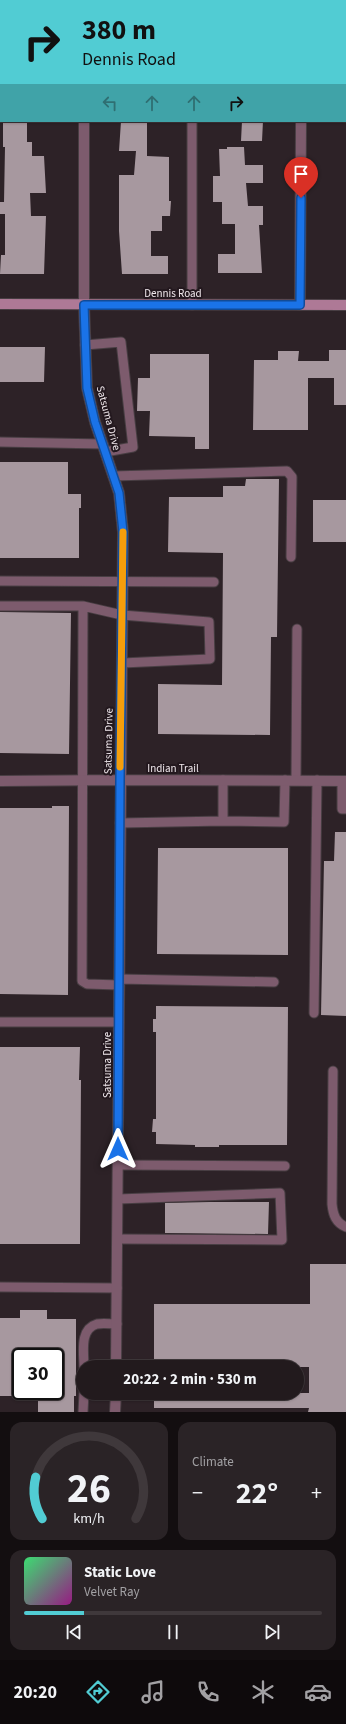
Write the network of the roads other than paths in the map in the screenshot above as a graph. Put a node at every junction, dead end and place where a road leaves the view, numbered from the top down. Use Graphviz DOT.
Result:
graph roads {
  1 [pos="84,122"];
  2 [pos="192,122"];
  3 [pos="301,122"];
  4 [pos="0,304"];
  5 [pos="84,305"];
  6 [pos="192,305"];
  7 [pos="300,305"];
  8 [pos="346,305"];
  9 [pos="85,345"];
  10 [pos="0,442"];
  11 [pos="104,448"];
  12 [pos="113,476"];
  13 [pos="291,557"];
  14 [pos="0,581"];
  15 [pos="122,581"];
  16 [pos="214,582"];
  17 [pos="0,606"];
  18 [pos="83,606"];
  19 [pos="122,615"];
  20 [pos="297,629"];
  21 [pos="122,663"];
  22 [pos="82,780"];
  23 [pos="120,780"];
  24 [pos="223,780"];
  25 [pos="285,780"];
  26 [pos="296,780"];
  27 [pos="317,780"];
  28 [pos="344,780"];
  29 [pos="0,781"];
  30 [pos="346,809"];
  31 [pos="223,821"];
  32 [pos="120,823"];
  33 [pos="119,982"];
  34 [pos="274,982"];
  35 [pos="314,1013"];
  36 [pos="0,1022"];
  37 [pos="119,1022"];
  38 [pos="333,1071"];
  39 [pos="118,1165"];
  40 [pos="285,1166"];
  41 [pos="118,1199"];
  42 [pos="346,1228"];
  43 [pos="118,1238"];
  44 [pos="0,1287"];
  45 [pos="117,1288"];
  46 [pos="117,1324"];
  47 [pos="84,1360"];
  48 [pos="116,1360"];
  49 [pos="84,1400"];
  50 [pos="116,1400"];
  51 [pos="83,1412"];
  52 [pos="115,1412"];
  1 -- 5 [label="street, Satsuma Drive"];
  2 -- 6 [label="lane"];
  3 -- 7 [label="street"];
  4 -- 5 [label="street, Dennis Road"];
  5 -- 6 [label="street, Dennis Road"];
  5 -- 9 [label="street, Satsuma Drive"];
  6 -- 7 [label="street, Dennis Road"];
  7 -- 8 [label="street, Dennis Road"];
  9 -- 11 [label="street, Satsuma Drive"];
  9 -- 11 [label="lane"];
  10 -- 11 [label="lane"];
  11 -- 12 [label="street, Satsuma Drive"];
  12 -- 13 [label="lane"];
  12 -- 15 [label="street, Satsuma Drive"];
  14 -- 15 [label="lane"];
  15 -- 16 [label="lane"];
  15 -- 19 [label="street, Satsuma Drive"];
  17 -- 18 [label="lane"];
  18 -- 19 [label="lane"];
  18 -- 22 [label="lane"];
  19 -- 21 [label="street, Satsuma Drive"];
  19 -- 21 [label="lane"];
  20 -- 26 [label="lane"];
  21 -- 23 [label="street, Satsuma Drive"];
  22 -- 23 [label="street, Indian Trail"];
  22 -- 29 [label="street, Indian Trail"];
  22 -- 33 [label="lane"];
  23 -- 24 [label="street, Indian Trail"];
  23 -- 32 [label="street, Satsuma Drive"];
  24 -- 25 [label="street, Indian Trail"];
  24 -- 31 [label="lane"];
  25 -- 26 [label="street, Indian Trail"];
  25 -- 31 [label="lane"];
  26 -- 27 [label="street, Indian Trail"];
  27 -- 28 [label="street, Indian Trail"];
  27 -- 35 [label="lane"];
  28 -- 30 [label="lane"];
  31 -- 32 [label="lane"];
  32 -- 33 [label="street, Satsuma Drive"];
  33 -- 34 [label="lane"];
  33 -- 37 [label="street, Satsuma Drive"];
  36 -- 37 [label="lane"];
  37 -- 39 [label="street, Satsuma Drive"];
  38 -- 42 [label="lane"];
  39 -- 40 [label="lane"];
  39 -- 41 [label="street, Satsuma Drive"];
  41 -- 43 [label="street, Satsuma Drive"];
  41 -- 43 [label="lane"];
  43 -- 45 [label="street, Satsuma Drive"];
  44 -- 45 [label="lane"];
  45 -- 46 [label="street, Satsuma Drive"];
  46 -- 47 [label="lane"];
  46 -- 48 [label="street, Satsuma Drive"];
  49 -- 51 [label="lane"];
  50 -- 52 [label="street"];
}
